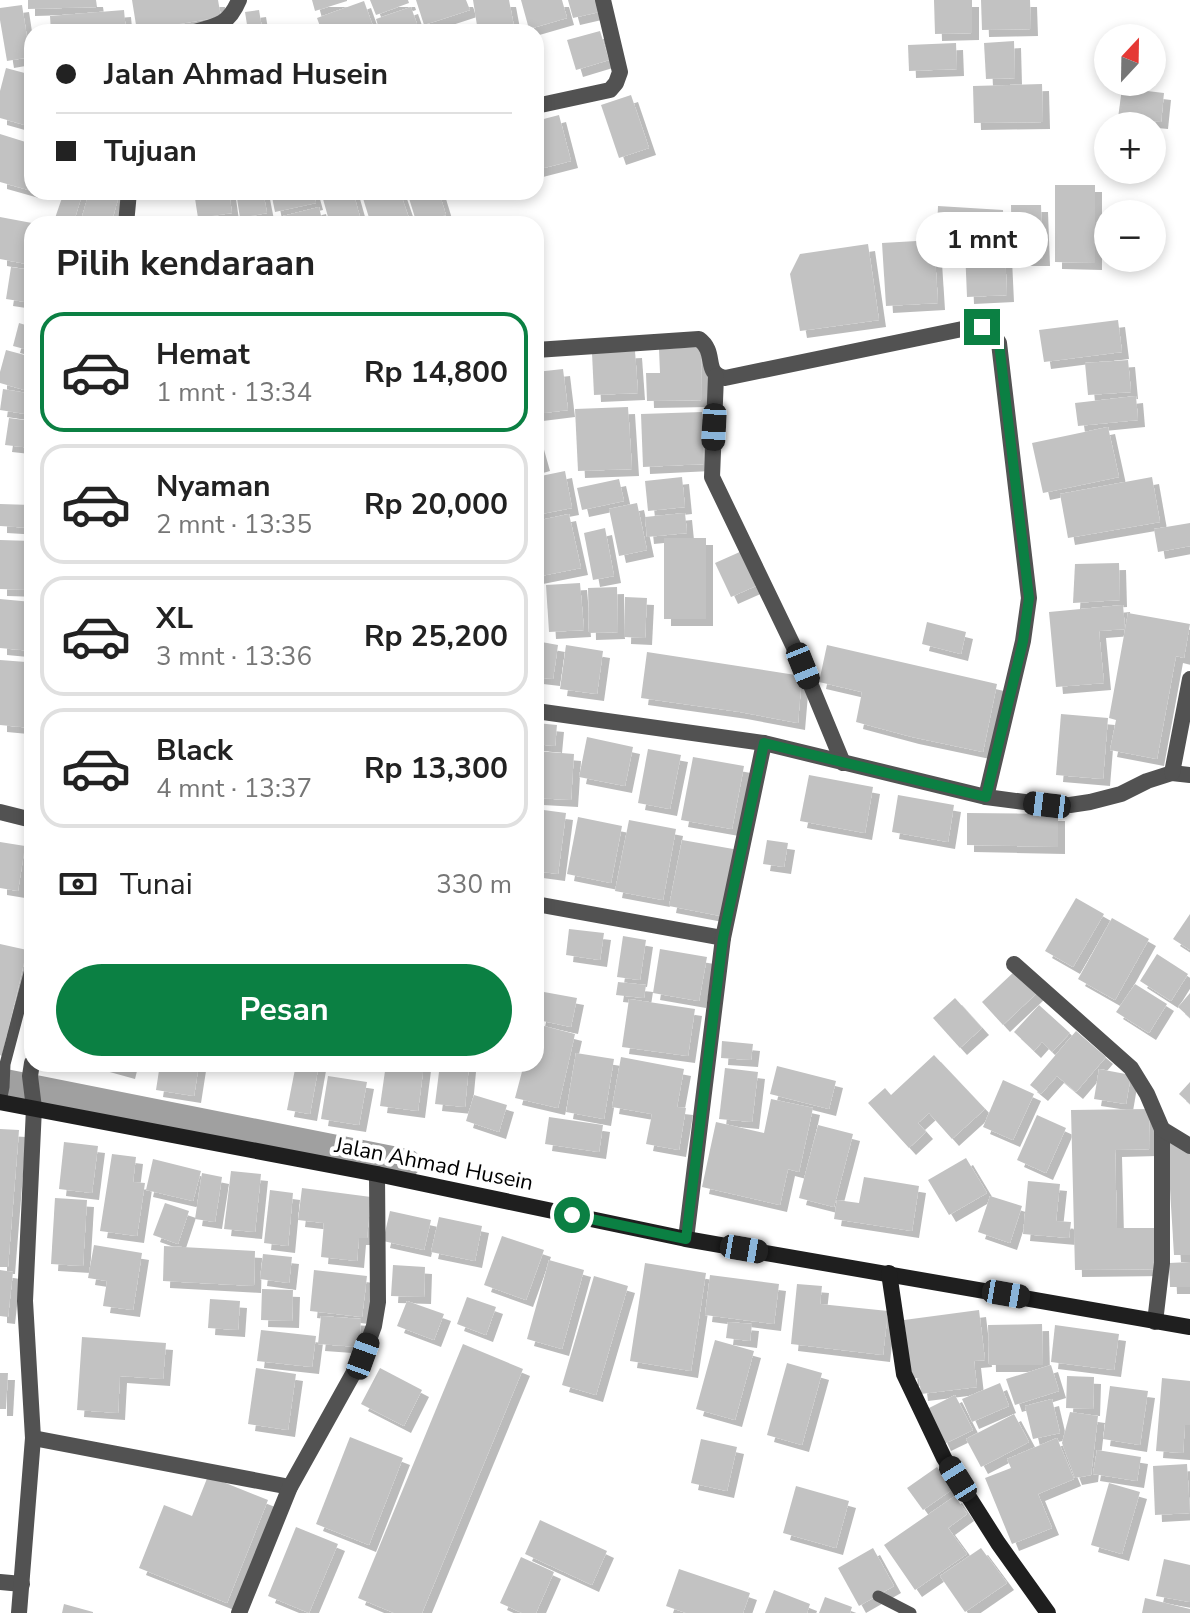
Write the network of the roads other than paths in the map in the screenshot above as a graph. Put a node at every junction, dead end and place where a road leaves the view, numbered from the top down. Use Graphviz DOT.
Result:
graph roads {
  1 [pos="239,0"];
  2 [pos="603,0"];
  3 [pos="222,24"];
  4 [pos="544,104"];
  5 [pos="544,349"];
  6 [pos="716,376"];
  7 [pos="1190,679"];
  8 [pos="544,712"];
  9 [pos="764,743"];
  10 [pos="843,763"];
  11 [pos="1172,773"];
  12 [pos="1190,775"];
  13 [pos="986,797"];
  14 [pos="0,812"];
  15 [pos="24,818"];
  16 [pos="544,905"];
  17 [pos="723,938"];
  18 [pos="1014,964"];
  19 [pos="24,992"];
  20 [pos="31,1072"];
  21 [pos="1,1097"];
  22 [pos="33,1101"];
  23 [pos="1162,1129"];
  24 [pos="1190,1146"];
  25 [pos="377,1174"];
  26 [pos="686,1239"];
  27 [pos="889,1273"];
  28 [pos="1155,1322"];
  29 [pos="1190,1327"];
  30 [pos="33,1438"];
  31 [pos="290,1487"];
  32 [pos="0,1582"];
  33 [pos="22,1584"];
  34 [pos="878,1596"];
  35 [pos="19,1613"];
  36 [pos="239,1613"];
  37 [pos="911,1613"];
  38 [pos="1048,1613"];
  1 -- 3 [label="street"];
  2 -- 4 [label="street"];
  5 -- 6 [label="street"];
  6 -- 10 [label="street"];
  6 -- 13 [label="street"];
  7 -- 11 [label="street"];
  8 -- 9 [label="street"];
  9 -- 10 [label="street"];
  9 -- 17 [label="street"];
  10 -- 13 [label="street"];
  11 -- 12 [label="street"];
  11 -- 13 [label="street"];
  14 -- 15 [label="street"];
  16 -- 17 [label="street"];
  17 -- 26 [label="street"];
  18 -- 23 [label="street"];
  19 -- 21 [label="lane"];
  20 -- 22 [label="street"];
  21 -- 22 [label="main road, Jalan Ahmad Husein"];
  22 -- 25 [label="main road, Jalan Ahmad Husein"];
  22 -- 30 [label="street"];
  23 -- 24 [label="street"];
  23 -- 28 [label="street"];
  25 -- 26 [label="main road, Jalan Ahmad Husein"];
  25 -- 31 [label="street"];
  26 -- 27 [label="main road, Jalan Ahmad Husein"];
  27 -- 28 [label="main road, Jalan Ahmad Husein"];
  27 -- 38 [label="main road"];
  28 -- 29 [label="main road, Jalan Ahmad Husein"];
  30 -- 31 [label="street"];
  30 -- 33 [label="street"];
  31 -- 36 [label="street"];
  32 -- 33 [label="street"];
  33 -- 35 [label="street"];
  34 -- 37 [label="lane"];
}
